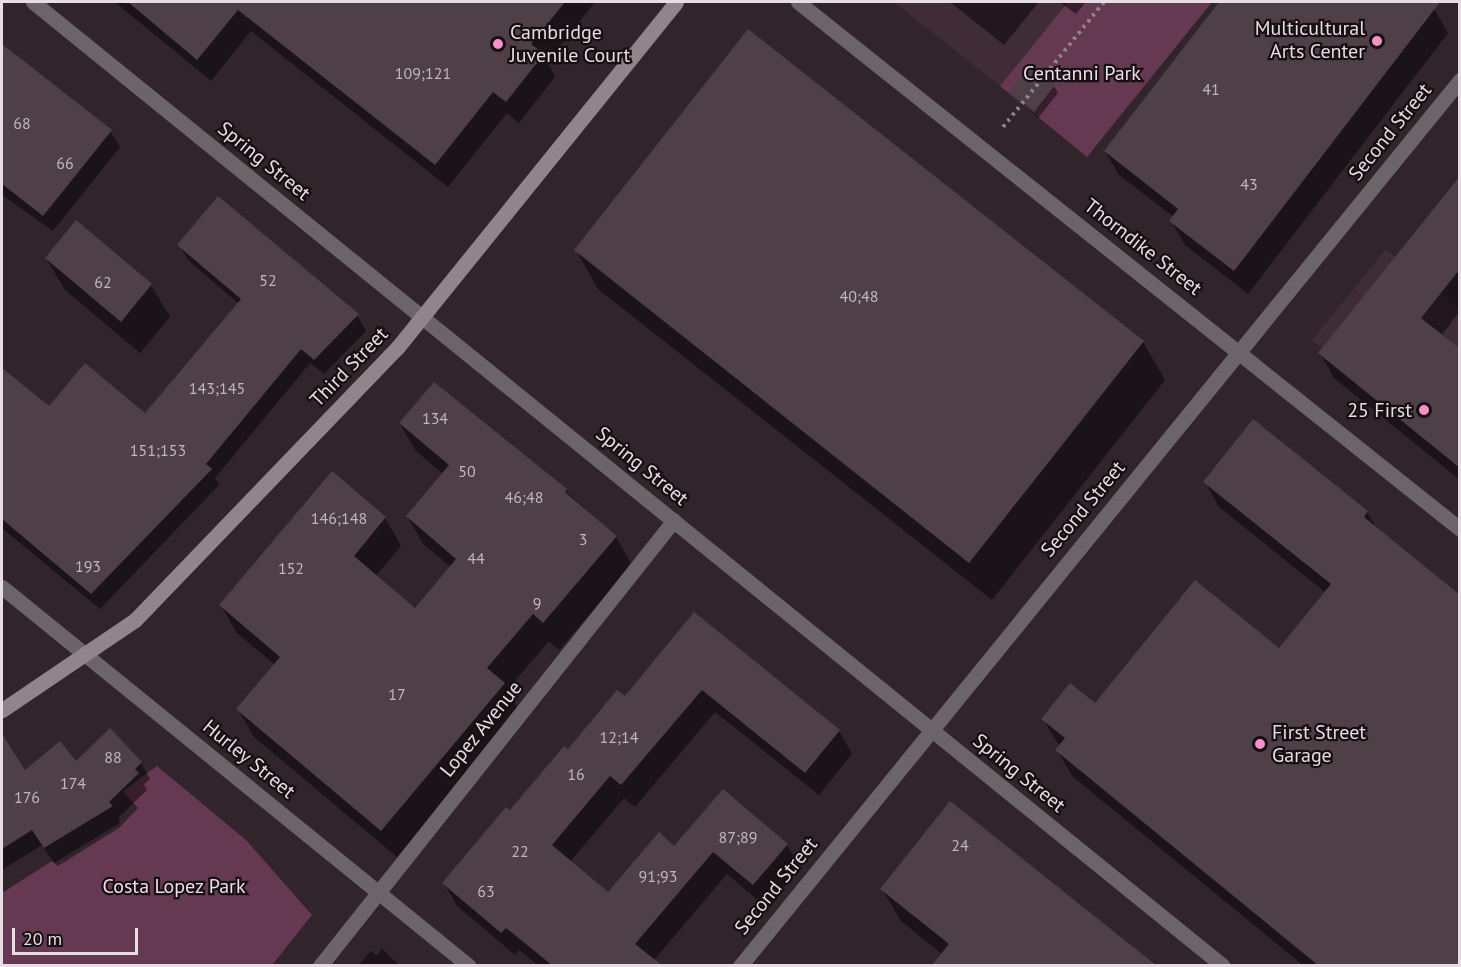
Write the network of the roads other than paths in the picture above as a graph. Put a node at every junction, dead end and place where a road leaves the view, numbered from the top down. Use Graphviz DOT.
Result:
graph roads {
  1 [pos="33,2"];
  2 [pos="676,2"];
  3 [pos="798,2"];
  4 [pos="1460,80"];
  5 [pos="425,316"];
  6 [pos="1240,351"];
  7 [pos="675,520"];
  8 [pos="1460,529"];
  9 [pos="2,587"];
  10 [pos="82,654"];
  11 [pos="2,710"];
  12 [pos="930,727"];
  13 [pos="380,890"];
  14 [pos="320,966"];
  15 [pos="469,966"];
  16 [pos="740,966"];
  17 [pos="1223,966"];
  1 -- 5 [label="street, Spring Street"];
  2 -- 5 [label="main road, Third Street"];
  3 -- 6 [label="street, Thorndike Street"];
  4 -- 6 [label="street, Second Street"];
  5 -- 7 [label="street, Spring Street"];
  5 -- 10 [label="main road, Third Street"];
  6 -- 8 [label="street, Thorndike Street"];
  6 -- 12 [label="street, Second Street"];
  7 -- 12 [label="street, Spring Street"];
  7 -- 13 [label="street, Lopez Avenue"];
  9 -- 10 [label="street, Hurley Street"];
  10 -- 11 [label="main road, Third Street"];
  10 -- 13 [label="street, Hurley Street"];
  12 -- 16 [label="street, Second Street"];
  12 -- 17 [label="street, Spring Street"];
  13 -- 14 [label="street, Lopez Avenue"];
  13 -- 15 [label="street, Hurley Street"];
}
